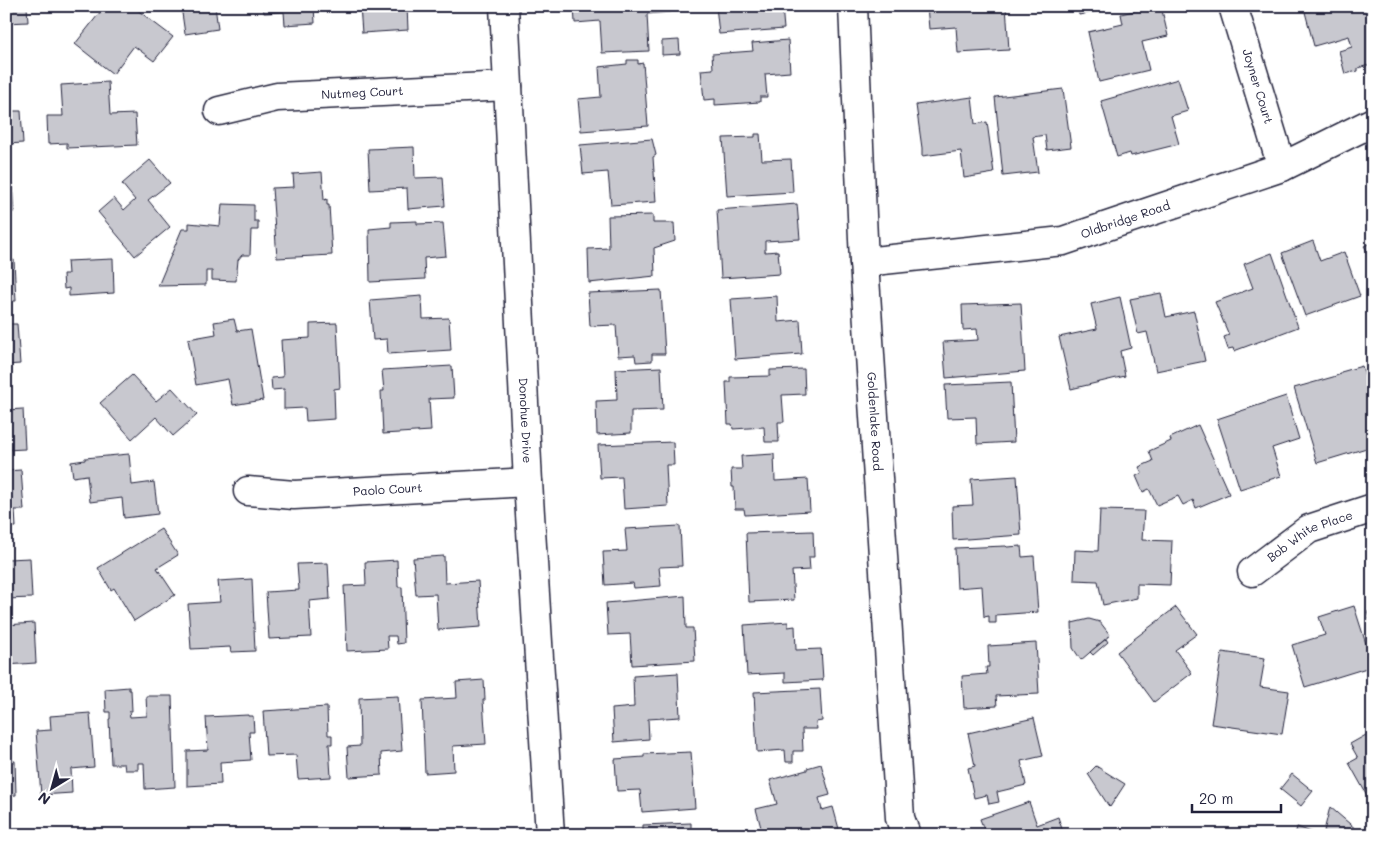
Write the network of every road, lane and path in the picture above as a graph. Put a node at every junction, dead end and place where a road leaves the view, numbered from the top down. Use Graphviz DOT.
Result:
graph roads {
  1 [pos="504,6"];
  2 [pos="853,6"];
  3 [pos="1233,6"];
  4 [pos="508,86"];
  5 [pos="219,111"];
  6 [pos="1373,122"];
  7 [pos="1282,167"];
  8 [pos="864,262"];
  9 [pos="528,482"];
  10 [pos="248,492"];
  11 [pos="1373,508"];
  12 [pos="1252,572"];
  13 [pos="550,835"];
  14 [pos="906,835"];
  1 -- 4 [label="street, Donohue Drive"];
  2 -- 8 [label="street, Goldenlake Road"];
  3 -- 7 [label="street, Joyner Court"];
  4 -- 5 [label="street, Nutmeg Court"];
  4 -- 9 [label="street, Donohue Drive"];
  6 -- 7 [label="street, Oldbridge Road"];
  7 -- 8 [label="street, Oldbridge Road"];
  8 -- 14 [label="street, Goldenlake Road"];
  9 -- 10 [label="street, Paolo Court"];
  9 -- 13 [label="street, Donohue Drive"];
  11 -- 12 [label="street, Bob White Place"];
}
